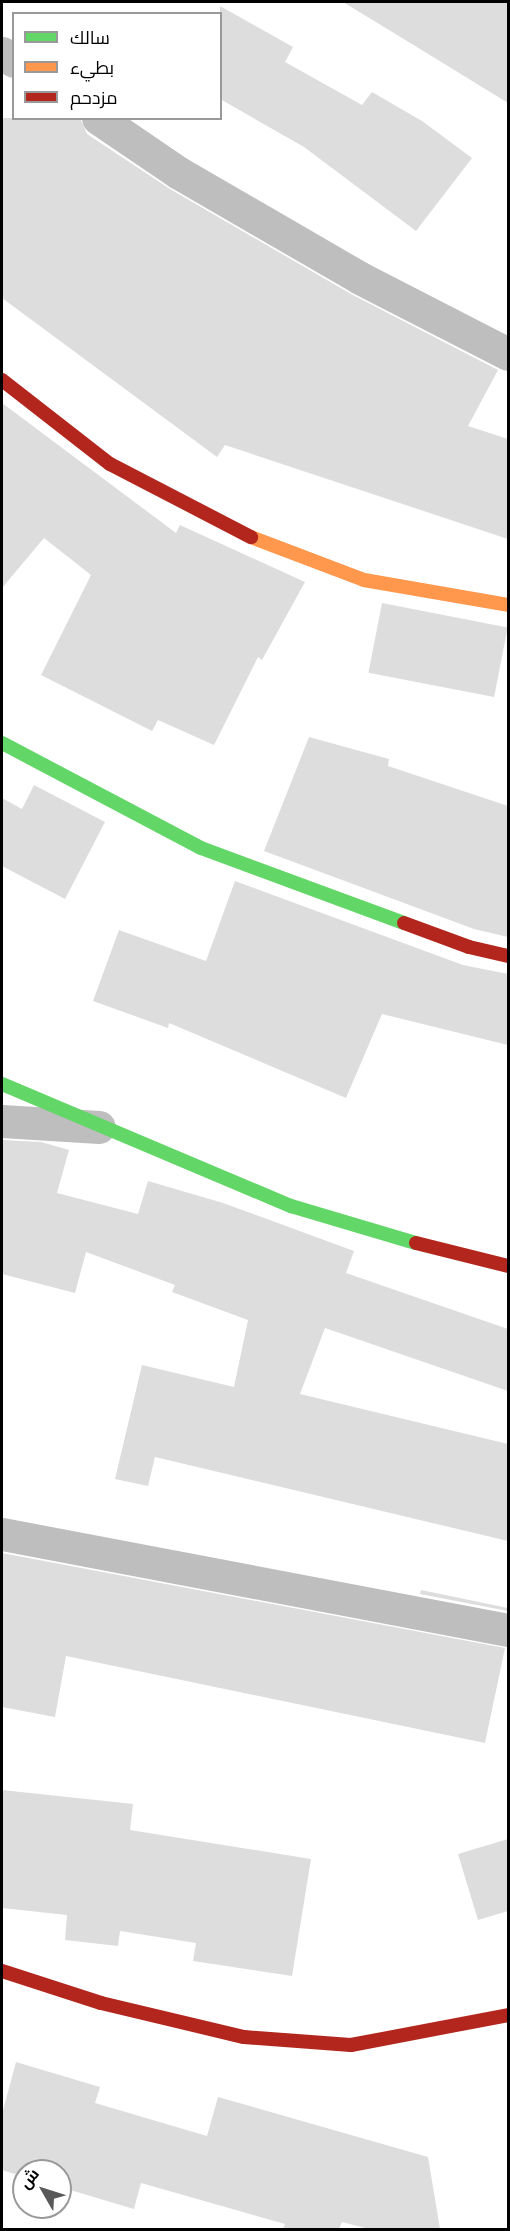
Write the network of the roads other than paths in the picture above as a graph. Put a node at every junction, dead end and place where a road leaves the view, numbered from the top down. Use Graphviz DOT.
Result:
graph roads {
  1 [pos="101,120"];
  2 [pos="508,354"];
  3 [pos="2,380"];
  4 [pos="508,605"];
  5 [pos="2,743"];
  6 [pos="508,956"];
  7 [pos="2,1084"];
  8 [pos="2,1121"];
  9 [pos="99,1127"];
  10 [pos="508,1266"];
  11 [pos="2,1534"];
  12 [pos="508,1630"];
  13 [pos="2,1971"];
  14 [pos="508,2015"];
  1 -- 2 [label="street"];
  3 -- 4 [label="street"];
  5 -- 6 [label="street"];
  7 -- 9 [label="street"];
  8 -- 9 [label="street"];
  9 -- 10 [label="street"];
  11 -- 12 [label="street"];
  13 -- 14 [label="street"];
}
